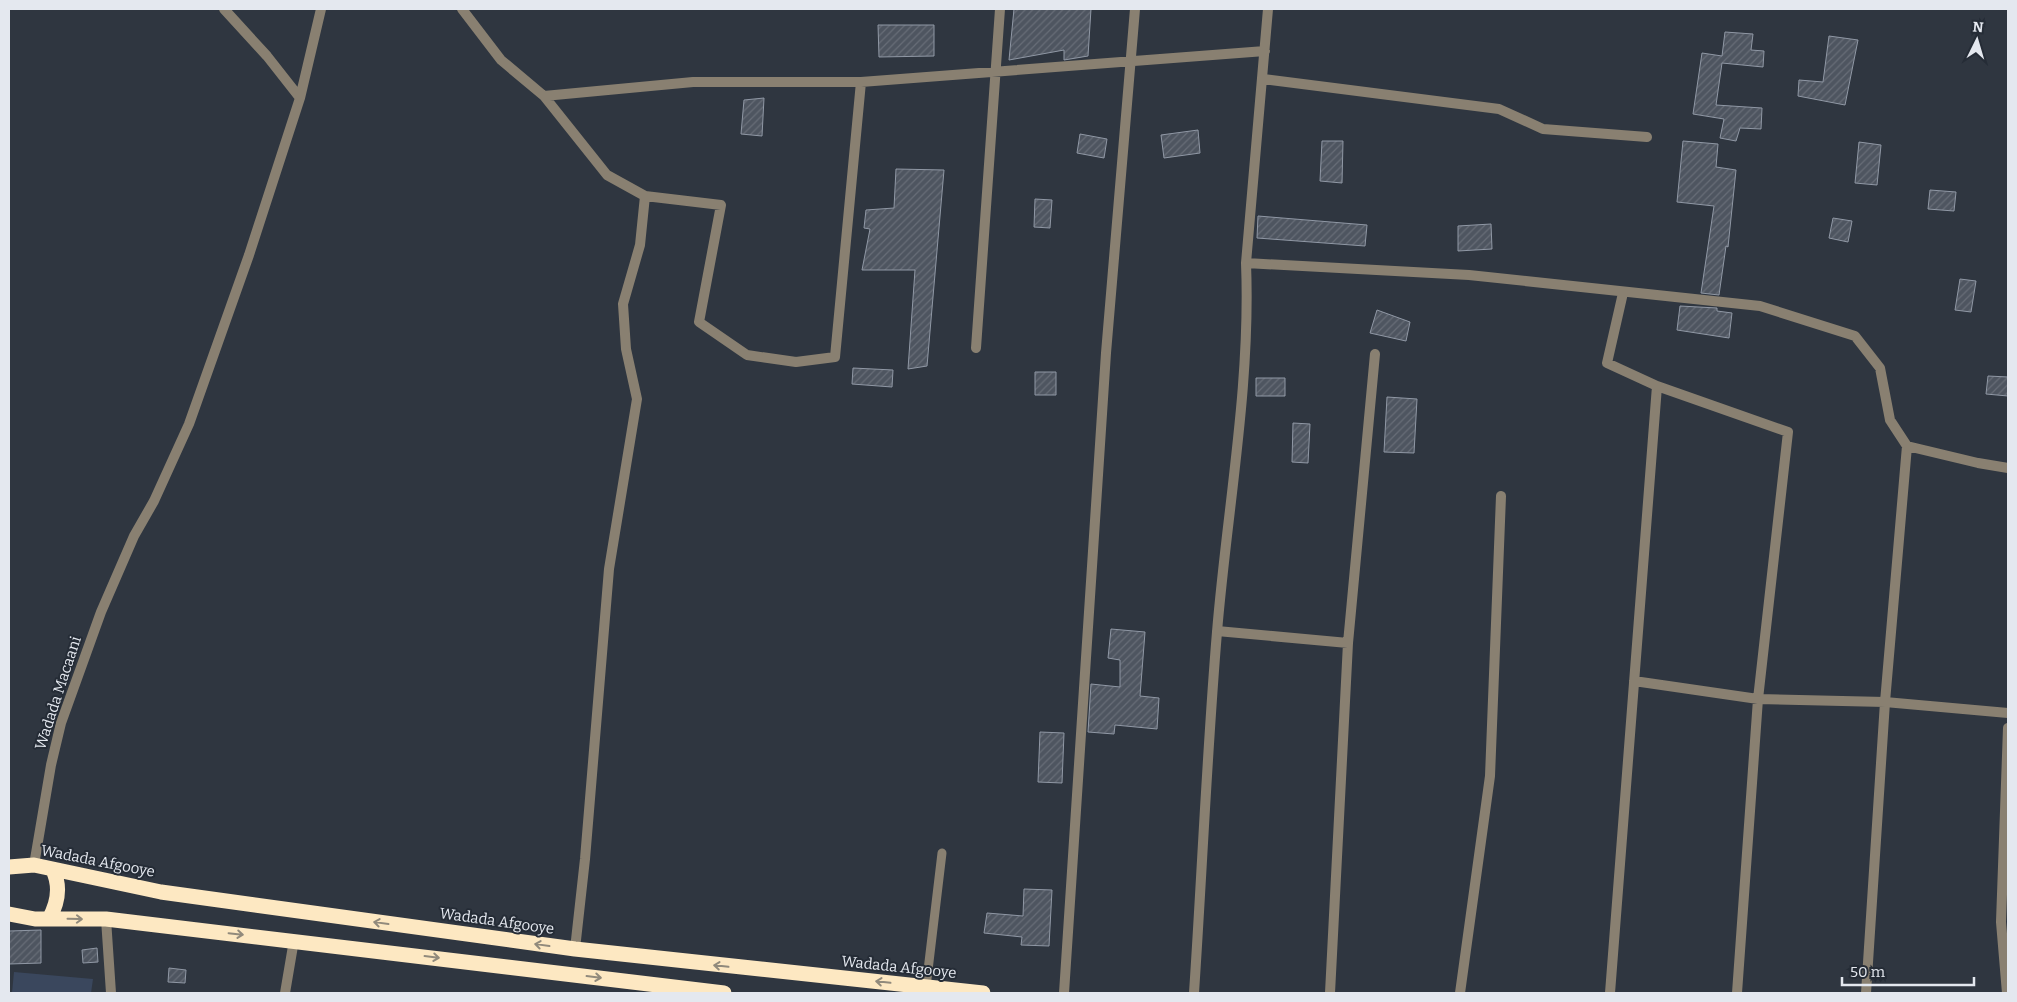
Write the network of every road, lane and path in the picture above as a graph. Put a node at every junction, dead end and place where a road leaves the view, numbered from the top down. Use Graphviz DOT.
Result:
graph roads {
  1 [pos="224,9"];
  2 [pos="322,9"];
  3 [pos="462,9"];
  4 [pos="1000,9"];
  5 [pos="1135,9"];
  6 [pos="1268,9"];
  7 [pos="1265,51"];
  8 [pos="1131,62"];
  9 [pos="995,72"];
  10 [pos="1262,79"];
  11 [pos="861,82"];
  12 [pos="544,96"];
  13 [pos="300,98"];
  14 [pos="1647,137"];
  15 [pos="645,196"];
  16 [pos="1246,263"];
  17 [pos="1623,293"];
  18 [pos="976,348"];
  19 [pos="1375,354"];
  20 [pos="1657,386"];
  21 [pos="1907,446"];
  22 [pos="2008,468"];
  23 [pos="1501,496"];
  24 [pos="1217,631"];
  25 [pos="1348,643"];
  26 [pos="1634,681"];
  27 [pos="1758,698"];
  28 [pos="1885,702"];
  29 [pos="2008,713"];
  30 [pos="2008,728"];
  31 [pos="942,853"];
  32 [pos="34,865"];
  33 [pos="10,869"];
  34 [pos="53,870"];
  35 [pos="9,914"];
  36 [pos="49,919"];
  37 [pos="106,919"];
  38 [pos="294,940"];
  39 [pos="575,949"];
  40 [pos="926,987"];
  41 [pos="111,993"];
  42 [pos="285,993"];
  43 [pos="724,993"];
  44 [pos="984,993"];
  45 [pos="1064,993"];
  46 [pos="1194,993"];
  47 [pos="1330,993"];
  48 [pos="1460,993"];
  49 [pos="1610,993"];
  50 [pos="1737,993"];
  51 [pos="1866,993"];
  52 [pos="2007,993"];
  1 -- 13 [label="street"];
  2 -- 13 [label="street, Wadada Macaani"];
  3 -- 12 [label="street"];
  4 -- 9 [label="street"];
  5 -- 8 [label="street"];
  6 -- 7 [label="street"];
  7 -- 8 [label="street"];
  7 -- 10 [label="street"];
  8 -- 9 [label="street"];
  8 -- 45 [label="street"];
  9 -- 11 [label="street"];
  9 -- 18 [label="street"];
  10 -- 14 [label="street"];
  10 -- 16 [label="street"];
  11 -- 12 [label="street"];
  11 -- 15 [label="street"];
  12 -- 15 [label="street"];
  13 -- 32 [label="street, Wadada Macaani"];
  15 -- 39 [label="street"];
  16 -- 17 [label="street"];
  16 -- 24 [label="street"];
  17 -- 20 [label="street"];
  17 -- 21 [label="street"];
  19 -- 25 [label="street"];
  20 -- 26 [label="street"];
  20 -- 27 [label="street"];
  21 -- 22 [label="street"];
  21 -- 28 [label="street"];
  23 -- 48 [label="street"];
  24 -- 25 [label="street"];
  24 -- 46 [label="street"];
  25 -- 47 [label="street"];
  26 -- 27 [label="street"];
  26 -- 49 [label="street"];
  27 -- 28 [label="street"];
  27 -- 50 [label="street"];
  28 -- 29 [label="street"];
  28 -- 51 [label="street"];
  30 -- 52 [label="street"];
  31 -- 40 [label="lane"];
  32 -- 33 [label="highway, Wadada Afgooye"];
  32 -- 34 [label="highway, Wadada Afgooye"];
  34 -- 36 [label="highway"];
  39 -- 34 [label="highway, Wadada Afgooye, one-way"];
  35 -- 36 [label="highway"];
  36 -- 37 [label="highway, one-way"];
  37 -- 38 [label="highway, one-way"];
  37 -- 41 [label="street"];
  38 -- 42 [label="street"];
  38 -- 43 [label="highway, one-way"];
  40 -- 39 [label="highway, Wadada Afgooye, one-way"];
  40 -- 44 [label="highway, Wadada Afgooye"];
}
